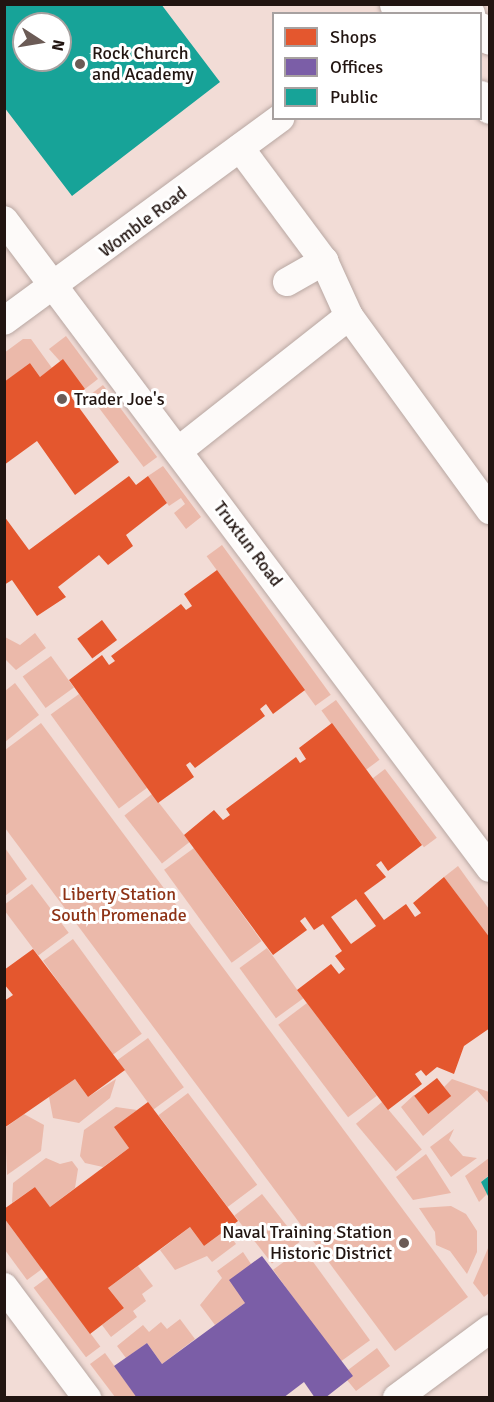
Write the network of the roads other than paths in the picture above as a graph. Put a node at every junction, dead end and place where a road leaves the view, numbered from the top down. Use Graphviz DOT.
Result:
graph roads {
  1 [pos="277,120"];
  2 [pos="240,148"];
  3 [pos="4,220"];
  4 [pos="324,261"];
  5 [pos="287,282"];
  6 [pos="55,285"];
  7 [pos="349,316"];
  8 [pos="4,321"];
  9 [pos="178,451"];
  10 [pos="489,510"];
  11 [pos="489,868"];
  12 [pos="4,1287"];
  13 [pos="489,1329"];
  14 [pos="87,1398"];
  15 [pos="397,1398"];
  1 -- 2 [label="street, Womble Road"];
  2 -- 4 [label="street"];
  2 -- 6 [label="street, Womble Road"];
  3 -- 6 [label="street, Truxtun Road"];
  4 -- 5 [label="street"];
  4 -- 7 [label="street"];
  6 -- 8 [label="street, Womble Road"];
  6 -- 9 [label="street, Truxtun Road"];
  7 -- 9 [label="street"];
  7 -- 10 [label="street"];
  9 -- 11 [label="street, Truxtun Road"];
  12 -- 14 [label="street"];
  13 -- 15 [label="street"];
}
